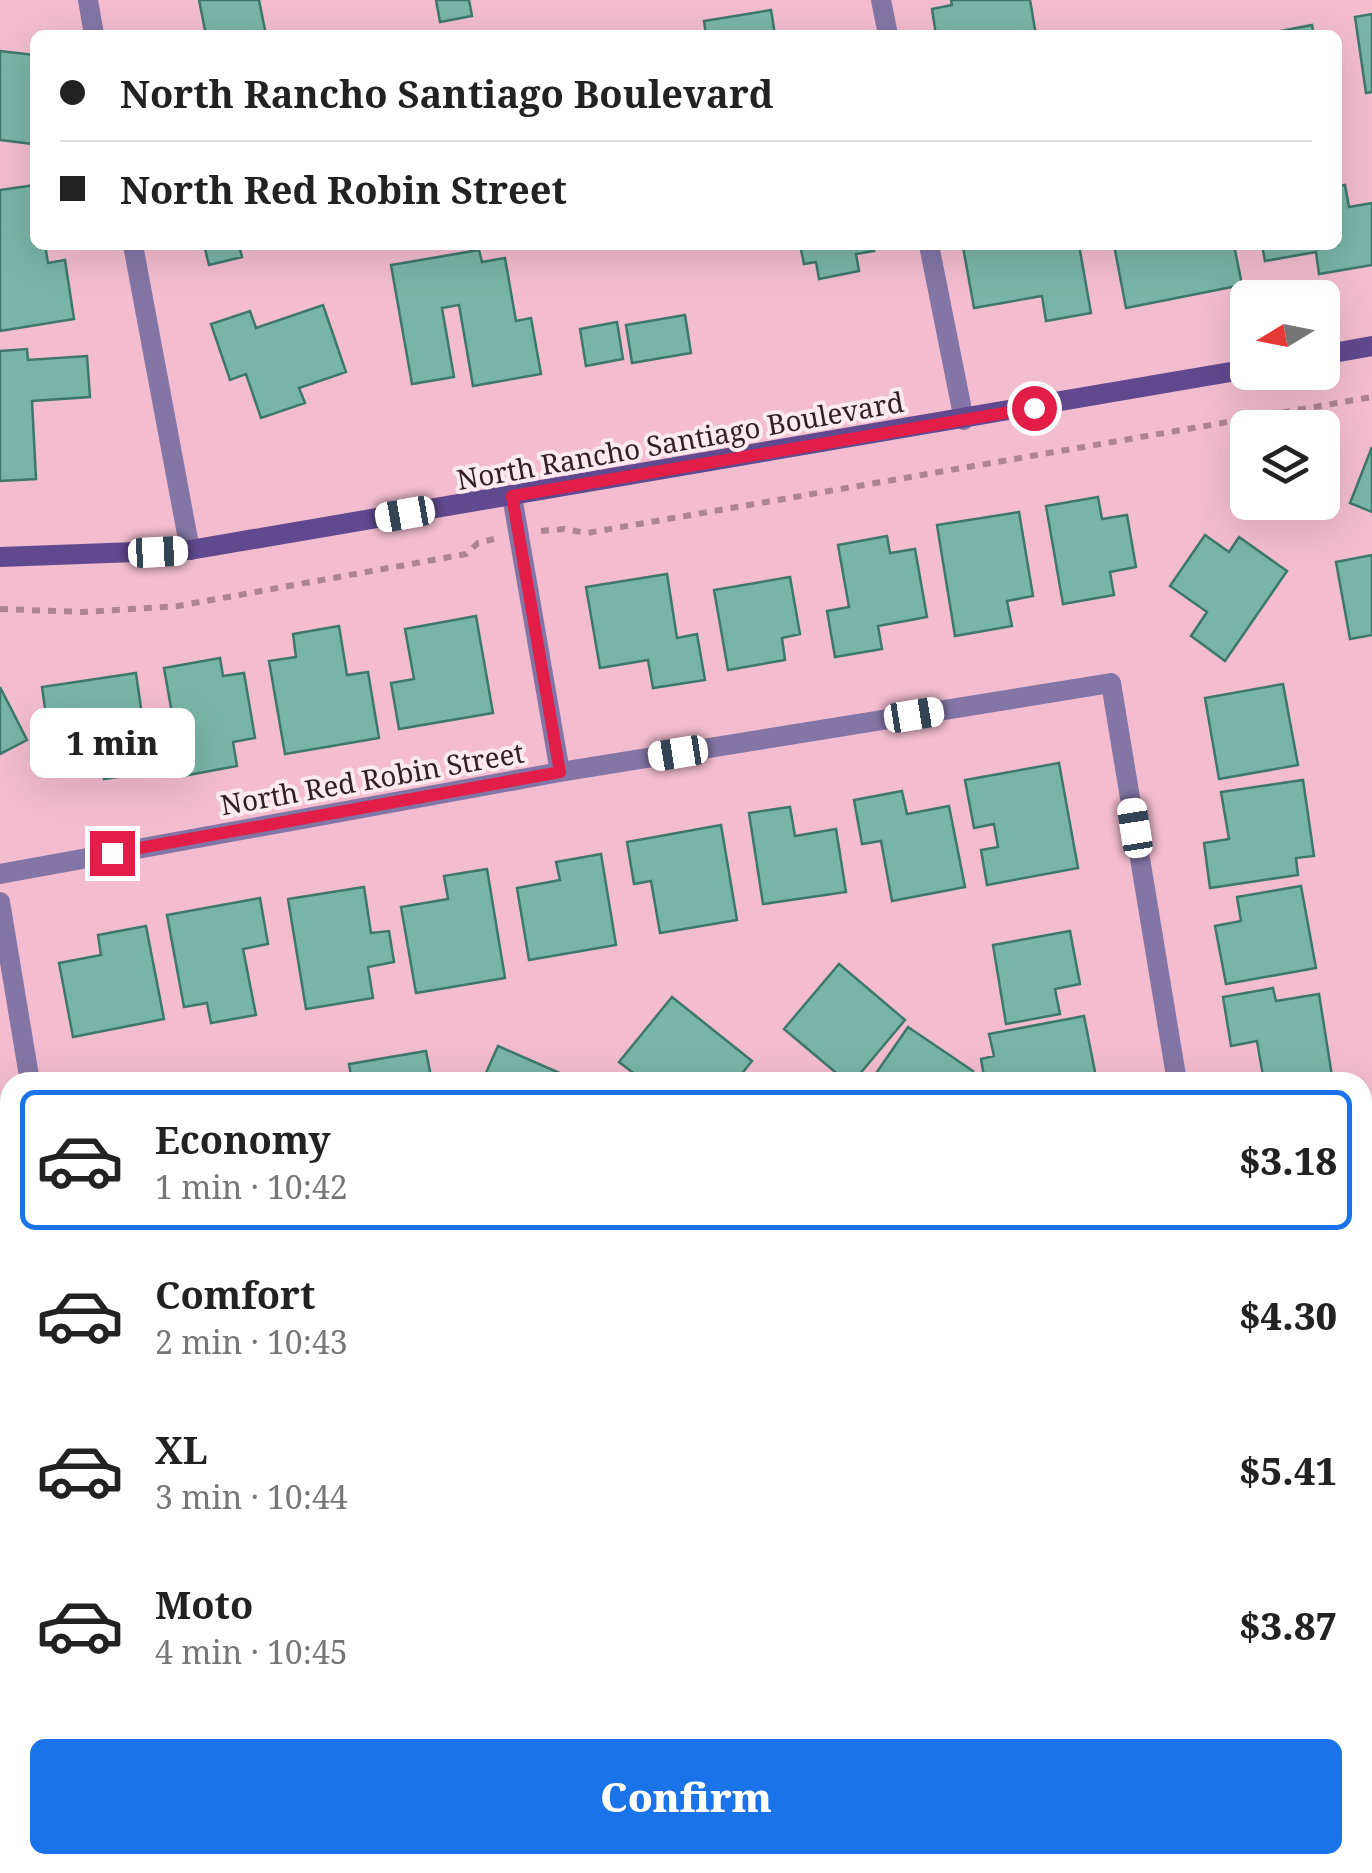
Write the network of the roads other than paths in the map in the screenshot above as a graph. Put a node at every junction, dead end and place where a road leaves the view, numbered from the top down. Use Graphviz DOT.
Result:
graph roads {
  1 [pos="88,0"];
  2 [pos="881,0"];
  3 [pos="93,30"];
  4 [pos="887,30"];
  5 [pos="135,250"];
  6 [pos="930,250"];
  7 [pos="1372,346"];
  8 [pos="1340,352"];
  9 [pos="1230,372"];
  10 [pos="964,420"];
  11 [pos="512,496"];
  12 [pos="190,550"];
  13 [pos="0,557"];
  14 [pos="560,772"];
  15 [pos="0,874"];
  16 [pos="0,902"];
  17 [pos="28,1072"];
  18 [pos="1175,1072"];
  1 -- 3 [label="street"];
  2 -- 4 [label="street"];
  5 -- 12 [label="street"];
  6 -- 10 [label="street"];
  7 -- 8 [label="street"];
  9 -- 10 [label="street, North Rancho Santiago Boulevard"];
  10 -- 11 [label="street, North Rancho Santiago Boulevard"];
  11 -- 12 [label="street, North Rancho Santiago Boulevard"];
  11 -- 14 [label="street"];
  12 -- 13 [label="street, North Rancho Santiago Boulevard"];
  14 -- 15 [label="street, North Red Robin Street"];
  14 -- 18 [label="street, North Red Robin Street"];
  16 -- 17 [label="street"];
}
